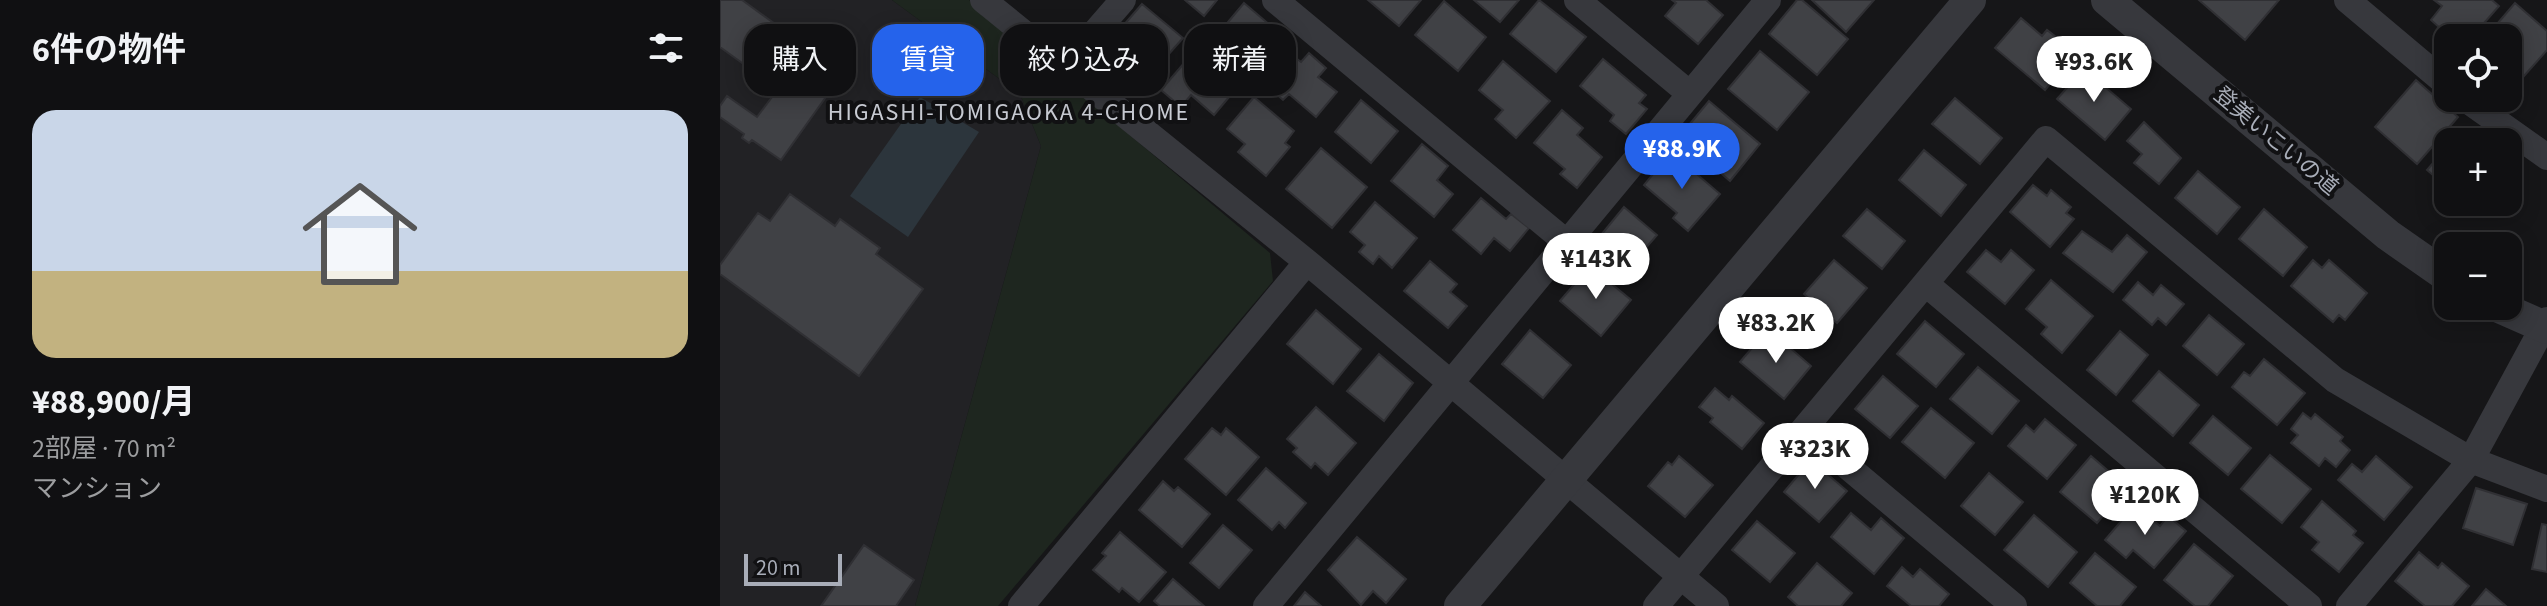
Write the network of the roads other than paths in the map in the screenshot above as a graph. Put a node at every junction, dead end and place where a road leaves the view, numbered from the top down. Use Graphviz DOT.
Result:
graph roads {
  1 [pos="983,0"];
  2 [pos="1123,0"];
  3 [pos="1275,0"];
  4 [pos="1577,0"];
  5 [pos="1768,0"];
  6 [pos="1970,0"];
  7 [pos="2107,0"];
  8 [pos="2347,0"];
  9 [pos="1012,24"];
  10 [pos="1102,24"];
  11 [pos="2434,73"];
  12 [pos="1690,94"];
  13 [pos="1099,96"];
  14 [pos="2484,112"];
  15 [pos="2547,157"];
  16 [pos="1566,242"];
  17 [pos="1307,262"];
  18 [pos="2434,267"];
  19 [pos="1926,284"];
  20 [pos="2522,316"];
  21 [pos="2546,325"];
  22 [pos="1451,383"];
  23 [pos="1805,431"];
  24 [pos="2471,460"];
  25 [pos="1566,478"];
  26 [pos="2547,489"];
  27 [pos="1680,576"];
  28 [pos="1021,606"];
  29 [pos="1266,606"];
  30 [pos="1460,606"];
  31 [pos="1656,606"];
  32 [pos="1716,606"];
  33 [pos="2014,606"];
  34 [pos="2309,606"];
  35 [pos="2349,606"];
  1 -- 9 [label="street"];
  2 -- 10 [label="street"];
  3 -- 16 [label="street"];
  4 -- 12 [label="street"];
  5 -- 12 [label="street"];
  6 -- 25 [label="street"];
  7 -- 18 [label="street, 登美いこいの道"];
  8 -- 11 [label="street"];
  12 -- 16 [label="street"];
  13 -- 17 [label="street"];
  14 -- 15 [label="street"];
  16 -- 22 [label="street"];
  17 -- 22 [label="street"];
  17 -- 28 [label="street"];
  19 -- 23 [label="street"];
  19 -- 24 [label="street"];
  19 -- 34 [label="street"];
  20 -- 21 [label="street"];
  21 -- 24 [label="street"];
  22 -- 25 [label="street"];
  22 -- 29 [label="street"];
  23 -- 27 [label="street"];
  23 -- 33 [label="street"];
  24 -- 26 [label="street"];
  24 -- 35 [label="street"];
  25 -- 27 [label="street"];
  25 -- 30 [label="street"];
  27 -- 31 [label="street"];
  27 -- 32 [label="street"];
}
